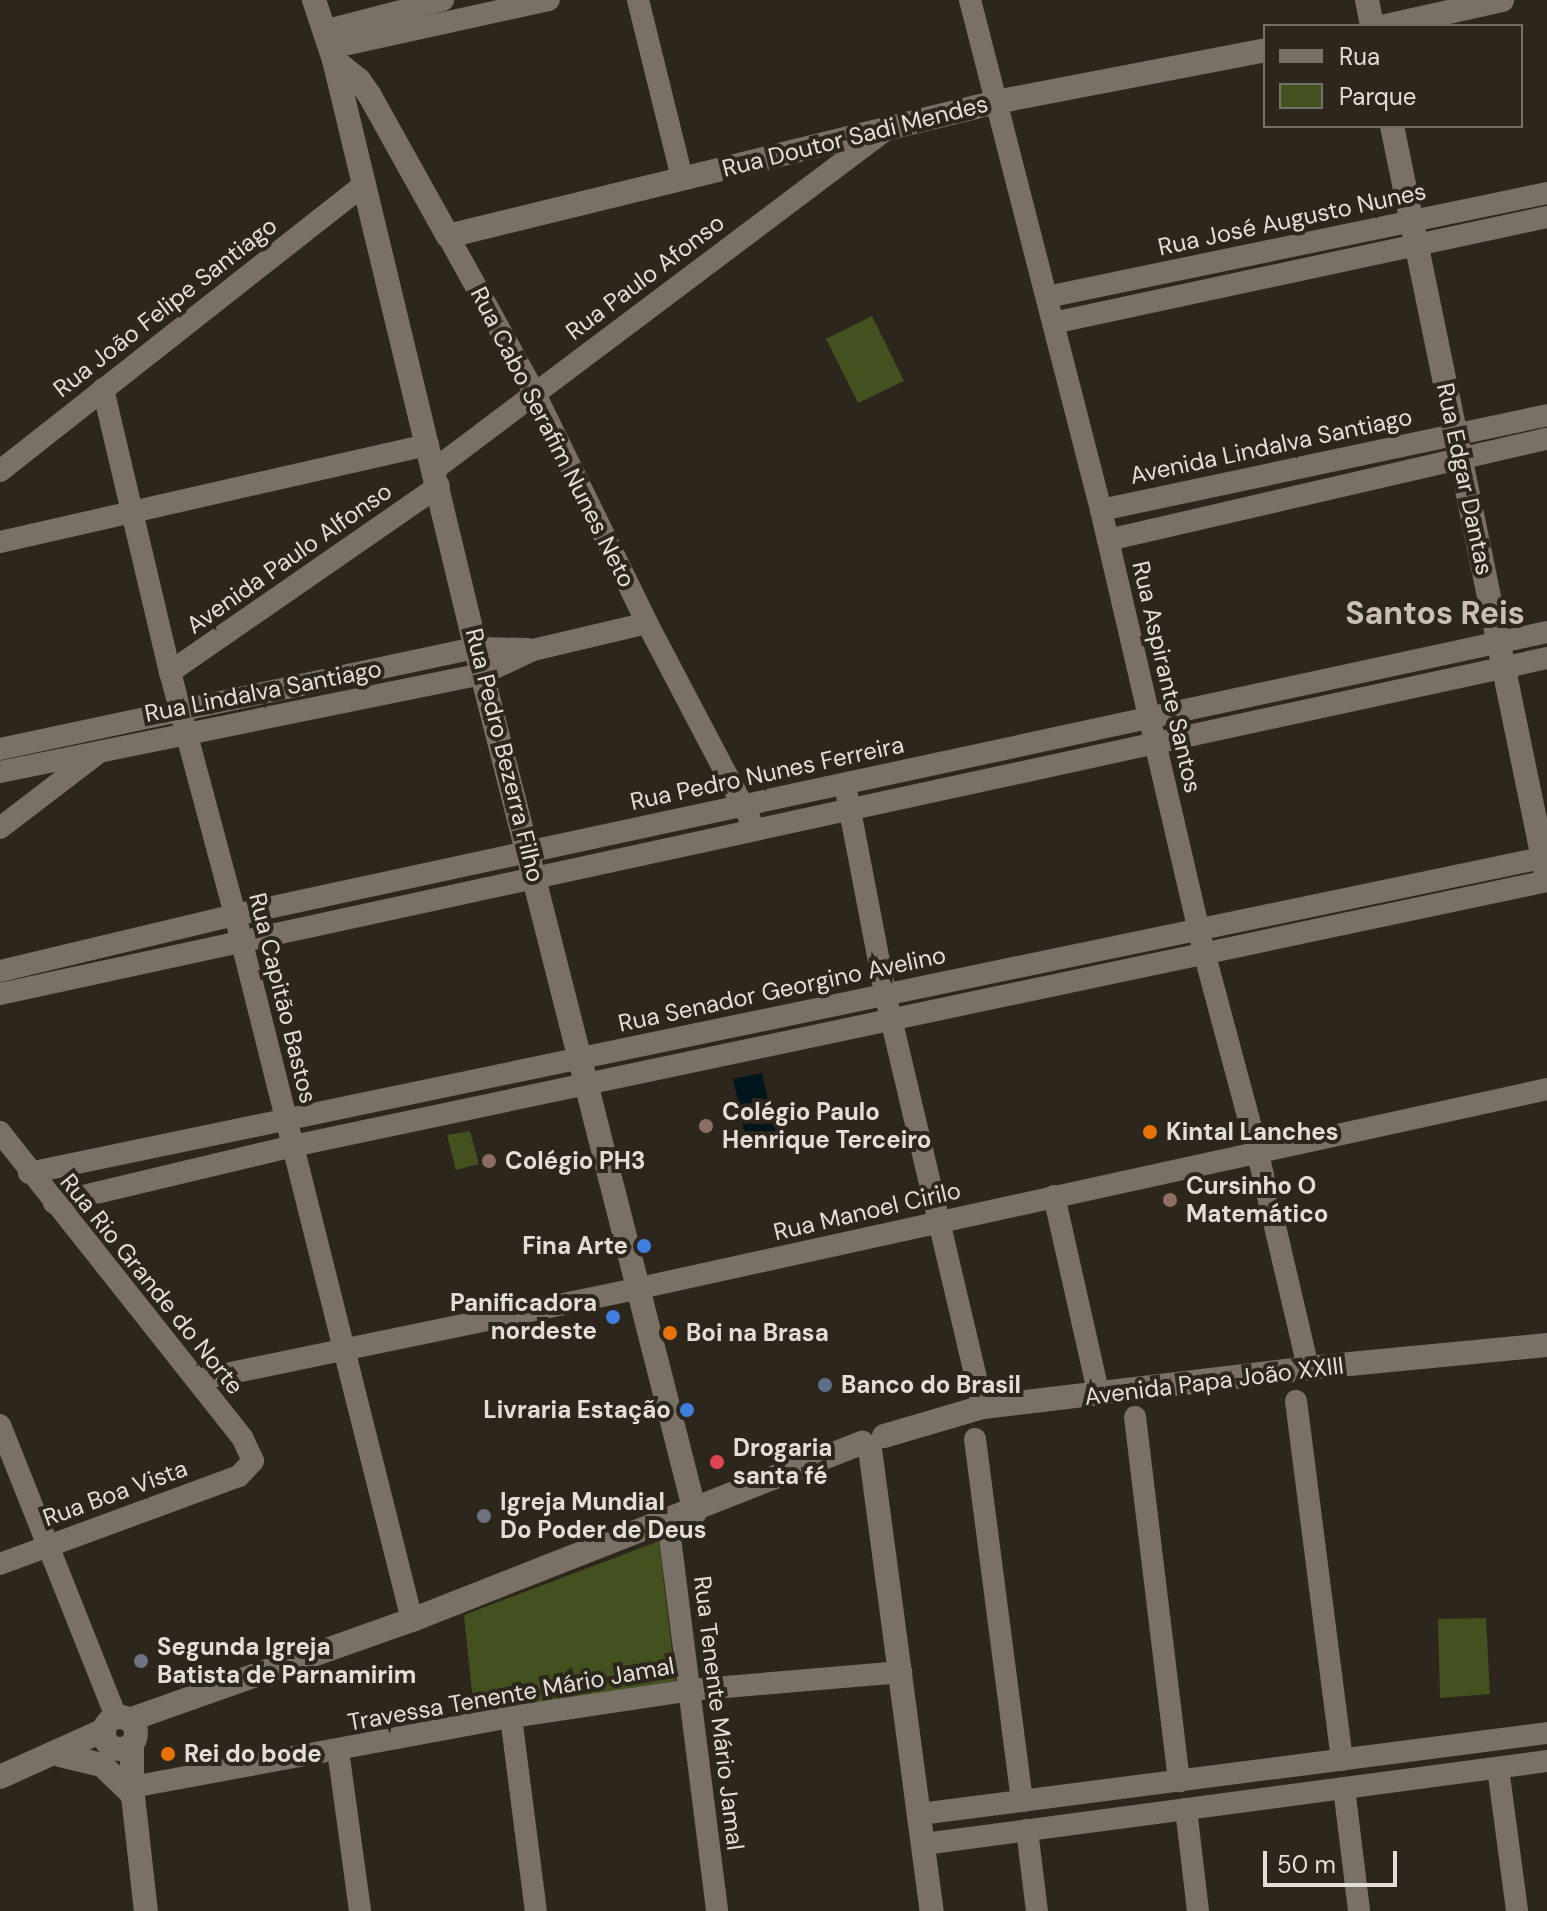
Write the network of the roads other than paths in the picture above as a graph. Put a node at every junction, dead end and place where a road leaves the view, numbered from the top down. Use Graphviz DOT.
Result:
graph roads {
  1 [pos="314,0"];
  2 [pos="549,0"];
  3 [pos="638,0"];
  4 [pos="970,0"];
  5 [pos="1367,0"];
  6 [pos="1502,0"];
  7 [pos="444,7"];
  8 [pos="1372,24"];
  9 [pos="1395,24"];
  10 [pos="329,46"];
  11 [pos="1263,50"];
  12 [pos="996,102"];
  13 [pos="1392,128"];
  14 [pos="887,129"];
  15 [pos="682,178"];
  16 [pos="363,185"];
  17 [pos="1547,193"];
  18 [pos="1547,217"];
  19 [pos="1414,233"];
  20 [pos="448,236"];
  21 [pos="1047,297"];
  22 [pos="1053,323"];
  23 [pos="103,389"];
  24 [pos="534,392"];
  25 [pos="1547,415"];
  26 [pos="1455,433"];
  27 [pos="1547,439"];
  28 [pos="1460,458"];
  29 [pos="434,467"];
  30 [pos="0,471"];
  31 [pos="1101,510"];
  32 [pos="131,512"];
  33 [pos="1108,540"];
  34 [pos="0,542"];
  35 [pos="647,623"];
  36 [pos="1547,632"];
  37 [pos="1499,642"];
  38 [pos="477,648"];
  39 [pos="533,650"];
  40 [pos="1547,658"];
  41 [pos="1504,666"];
  42 [pos="170,672"];
  43 [pos="482,674"];
  44 [pos="180,710"];
  45 [pos="1151,715"];
  46 [pos="187,731"];
  47 [pos="1158,745"];
  48 [pos="0,749"];
  49 [pos="102,750"];
  50 [pos="0,772"];
  51 [pos="845,783"];
  52 [pos="744,806"];
  53 [pos="850,808"];
  54 [pos="754,827"];
  55 [pos="0,828"];
  56 [pos="530,851"];
  57 [pos="1546,869"];
  58 [pos="420,875"];
  59 [pos="537,878"];
  60 [pos="426,902"];
  61 [pos="235,915"];
  62 [pos="1199,930"];
  63 [pos="242,942"];
  64 [pos="1204,952"];
  65 [pos="50,960"];
  66 [pos="0,971"];
  67 [pos="54,982"];
  68 [pos="885,993"];
  69 [pos="0,994"];
  70 [pos="892,1022"];
  71 [pos="582,1057"];
  72 [pos="589,1085"];
  73 [pos="1547,1089"];
  74 [pos="286,1119"];
  75 [pos="0,1132"];
  76 [pos="293,1146"];
  77 [pos="1258,1154"];
  78 [pos="29,1173"];
  79 [pos="1054,1196"];
  80 [pos="54,1203"];
  81 [pos="941,1221"];
  82 [pos="640,1288"];
  83 [pos="1547,1345"];
  84 [pos="344,1351"];
  85 [pos="1308,1368"];
  86 [pos="197,1380"];
  87 [pos="1099,1395"];
  88 [pos="1296,1401"];
  89 [pos="983,1407"];
  90 [pos="1135,1417"];
  91 [pos="0,1425"];
  92 [pos="975,1439"];
  93 [pos="872,1443"];
  94 [pos="248,1469"];
  95 [pos="695,1512"];
  96 [pos="668,1522"];
  97 [pos="50,1545"];
  98 [pos="0,1564"];
  99 [pos="412,1620"];
  100 [pos="901,1672"];
  101 [pos="691,1690"];
  102 [pos="511,1717"];
  103 [pos="1547,1733"];
  104 [pos="121,1734"];
  105 [pos="338,1750"];
  106 [pos="1404,1752"];
  107 [pos="55,1756"];
  108 [pos="1342,1760"];
  109 [pos="1547,1761"];
  110 [pos="1498,1768"];
  111 [pos="1246,1772"];
  112 [pos="0,1777"];
  113 [pos="1407,1780"];
  114 [pos="1179,1781"];
  115 [pos="1344,1788"];
  116 [pos="133,1791"];
  117 [pos="1085,1793"];
  118 [pos="1022,1801"];
  119 [pos="1250,1801"];
  120 [pos="1186,1809"];
  121 [pos="920,1814"];
  122 [pos="1089,1822"];
  123 [pos="1027,1830"];
  124 [pos="924,1844"];
  125 [pos="146,1911"];
  126 [pos="360,1911"];
  127 [pos="536,1911"];
  128 [pos="717,1911"];
  129 [pos="932,1911"];
  130 [pos="1037,1911"];
  131 [pos="1198,1911"];
  132 [pos="1359,1911"];
  133 [pos="1517,1911"];
  1 -- 10 [label="main road, Rua Pedro Bezerra Filho"];
  2 -- 7 [label="street"];
  3 -- 15 [label="street"];
  4 -- 12 [label="street, Rua Aspirante Santos"];
  5 -- 8 [label="main road"];
  6 -- 9 [label="main road"];
  7 -- 10 [label="street"];
  10 -- 16 [label="main road, Rua Pedro Bezerra Filho"];
  10 -- 20 [label="main road, Rua Cabo Serafim Nunes Neto"];
  11 -- 12 [label="main road, Rua Doutor Sadi Mendes"];
  12 -- 14 [label="main road, Rua Doutor Sadi Mendes"];
  12 -- 21 [label="street, Rua Aspirante Santos"];
  13 -- 19 [label="main road, Rua Edgar Dantas"];
  14 -- 15 [label="main road, Rua Doutor Sadi Mendes"];
  14 -- 24 [label="street, Rua Paulo Afonso"];
  15 -- 20 [label="main road, Rua Doutor Sadi Mendes"];
  16 -- 23 [label="street, Rua João Felipe Santiago"];
  16 -- 29 [label="main road, Rua Pedro Bezerra Filho"];
  17 -- 19 [label="street, Rua José Augusto Nunes"];
  18 -- 19 [label="street, Rua José Augusto Nunes"];
  19 -- 21 [label="street, Rua José Augusto Nunes"];
  19 -- 22 [label="street, Rua José Augusto Nunes"];
  19 -- 26 [label="main road, Rua Edgar Dantas"];
  20 -- 24 [label="street, Rua Cabo Serafim Nunes Neto"];
  21 -- 22 [label="street, Rua Aspirante Santos"];
  22 -- 31 [label="street, Rua Aspirante Santos"];
  23 -- 30 [label="street, Rua João Felipe Santiago"];
  23 -- 32 [label="street, Rua Capitão Bastos"];
  24 -- 29 [label="street, Rua Paulo Afonso"];
  24 -- 35 [label="street, Rua Cabo Serafim Nunes Neto"];
  25 -- 26 [label="street, Avenida Lindalva Santiago"];
  26 -- 28 [label="main road, Rua Edgar Dantas"];
  26 -- 31 [label="street, Avenida Lindalva Santiago"];
  27 -- 28 [label="street"];
  28 -- 33 [label="street"];
  28 -- 37 [label="main road, Rua Edgar Dantas"];
  29 -- 32 [label="street, Rua Paulo Afonso"];
  29 -- 38 [label="main road, Rua Pedro Bezerra Filho"];
  29 -- 42 [label="street, Avenida Paulo Alfonso"];
  31 -- 33 [label="street, Rua Aspirante Santos"];
  32 -- 34 [label="street, Rua Paulo Afonso"];
  32 -- 42 [label="street, Rua Capitão Bastos"];
  33 -- 45 [label="street, Rua Aspirante Santos"];
  35 -- 39 [label="street, Rua Lindalva Santiago"];
  35 -- 52 [label="street, Rua Cabo Serafim Nunes Neto"];
  36 -- 37 [label="street, Rua Pedro Nunes Ferreira"];
  37 -- 41 [label="main road, Rua Edgar Dantas"];
  37 -- 45 [label="street, Rua Pedro Nunes Ferreira"];
  38 -- 39 [label="street, Rua Lindalva Santiago"];
  38 -- 43 [label="main road, Rua Pedro Bezerra Filho"];
  38 -- 44 [label="street, Rua Lindalva Santiago"];
  39 -- 43 [label="street, Rua Lindalva Santiago"];
  40 -- 41 [label="street"];
  41 -- 47 [label="street"];
  41 -- 57 [label="main road, Rua Edgar Dantas"];
  42 -- 44 [label="street, Rua Capitão Bastos"];
  43 -- 46 [label="street, Rua Lindalva Santiago"];
  43 -- 56 [label="main road, Rua Pedro Bezerra Filho"];
  44 -- 46 [label="street, Rua Capitão Bastos"];
  44 -- 48 [label="street, Rua Lindalva Santiago"];
  45 -- 47 [label="street, Rua Aspirante Santos"];
  45 -- 51 [label="street, Rua Pedro Nunes Ferreira"];
  46 -- 49 [label="street, Rua Lindalva Santiago"];
  46 -- 61 [label="street, Rua Capitão Bastos"];
  47 -- 53 [label="street"];
  47 -- 62 [label="street, Rua Aspirante Santos"];
  49 -- 50 [label="street, Rua Lindalva Santiago"];
  49 -- 55 [label="street"];
  51 -- 52 [label="street, Rua Pedro Nunes Ferreira"];
  51 -- 53 [label="street"];
  52 -- 54 [label="street, Rua Cabo Serafim Nunes Neto"];
  52 -- 56 [label="street, Rua Pedro Nunes Ferreira"];
  53 -- 54 [label="street"];
  53 -- 68 [label="street"];
  54 -- 59 [label="street"];
  56 -- 58 [label="street, Rua Pedro Nunes Ferreira"];
  56 -- 59 [label="main road, Rua Pedro Bezerra Filho"];
  57 -- 62 [label="street, Rua Senador Georgino Avelino"];
  57 -- 64 [label="street"];
  58 -- 60 [label="street"];
  58 -- 61 [label="street, Rua Pedro Nunes Ferreira"];
  59 -- 60 [label="street"];
  59 -- 71 [label="main road, Rua Pedro Bezerra Filho"];
  60 -- 63 [label="street"];
  61 -- 63 [label="street, Rua Capitão Bastos"];
  61 -- 65 [label="street, Rua Pedro Nunes Ferreira"];
  62 -- 64 [label="street, Rua Aspirante Santos"];
  62 -- 68 [label="street, Rua Senador Georgino Avelino"];
  63 -- 67 [label="street"];
  63 -- 74 [label="street, Rua Capitão Bastos"];
  64 -- 70 [label="street"];
  64 -- 77 [label="street, Rua Aspirante Santos"];
  65 -- 66 [label="street, Rua Pedro Nunes Ferreira"];
  65 -- 67 [label="street"];
  67 -- 69 [label="street"];
  68 -- 70 [label="street"];
  68 -- 71 [label="street, Rua Senador Georgino Avelino"];
  70 -- 72 [label="street"];
  70 -- 81 [label="street"];
  71 -- 72 [label="main road, Rua Pedro Bezerra Filho"];
  71 -- 74 [label="street, Rua Senador Georgino Avelino"];
  72 -- 76 [label="street"];
  72 -- 82 [label="main road, Rua Pedro Bezerra Filho"];
  73 -- 77 [label="street, Rua Manoel Cirilo"];
  74 -- 76 [label="street, Rua Capitão Bastos"];
  74 -- 78 [label="street, Rua Senador Georgino Avelino"];
  75 -- 78 [label="street, Rua Rio Grande do Norte"];
  76 -- 80 [label="street"];
  76 -- 84 [label="street, Rua Capitão Bastos"];
  77 -- 79 [label="street, Rua Manoel Cirilo"];
  77 -- 85 [label="street, Rua Aspirante Santos"];
  78 -- 80 [label="street, Rua Rio Grande do Norte"];
  79 -- 81 [label="street, Rua Manoel Cirilo"];
  79 -- 87 [label="street"];
  80 -- 86 [label="street, Rua Rio Grande do Norte"];
  81 -- 82 [label="street, Rua Manoel Cirilo"];
  81 -- 89 [label="street"];
  82 -- 84 [label="street, Rua Manoel Cirilo"];
  82 -- 95 [label="main road, Rua Pedro Bezerra Filho"];
  83 -- 85 [label="main road, Avenida Papa João XXIII"];
  84 -- 86 [label="street, Rua Manoel Cirilo"];
  84 -- 99 [label="street, Rua Capitão Bastos"];
  85 -- 87 [label="main road, Avenida Papa João XXIII"];
  86 -- 94 [label="street, Rua Rio Grande do Norte"];
  87 -- 89 [label="main road, Avenida Papa João XXIII"];
  88 -- 108 [label="street"];
  89 -- 93 [label="main road, Avenida Papa João XXIII"];
  90 -- 114 [label="street"];
  91 -- 97 [label="street"];
  92 -- 118 [label="street"];
  93 -- 95 [label="main road, Avenida Papa João XXIII"];
  93 -- 100 [label="main road"];
  94 -- 97 [label="street, Rua Boa Vista"];
  95 -- 96 [label="main road, Avenida Papa João XXIII"];
  96 -- 99 [label="main road, Avenida Papa João XXIII"];
  96 -- 101 [label="street, Rua Tenente Mário Jamal"];
  97 -- 98 [label="street, Rua Boa Vista"];
  97 -- 104 [label="street"];
  99 -- 104 [label="main road, Avenida Papa João XXIII"];
  100 -- 101 [label="street, Travessa Tenente Mário Jamal"];
  100 -- 121 [label="main road"];
  101 -- 102 [label="street, Travessa Tenente Mário Jamal"];
  101 -- 128 [label="street, Rua Tenente Mário Jamal"];
  102 -- 105 [label="street, Travessa Tenente Mário Jamal"];
  102 -- 127 [label="street"];
  103 -- 106 [label="street"];
  104 -- 107 [label="main road, Avenida Papa João XXIII"];
  104 -- 116 [label="main road"];
  105 -- 116 [label="street, Travessa Tenente Mário Jamal"];
  105 -- 126 [label="street"];
  106 -- 108 [label="street"];
  106 -- 113 [label="street"];
  107 -- 112 [label="main road, Avenida Papa João XXIII"];
  107 -- 116 [label="main road"];
  108 -- 111 [label="street"];
  109 -- 110 [label="street"];
  110 -- 113 [label="street"];
  110 -- 133 [label="street"];
  111 -- 114 [label="street"];
  111 -- 119 [label="street"];
  113 -- 115 [label="street"];
  114 -- 117 [label="street"];
  115 -- 119 [label="street"];
  115 -- 132 [label="street"];
  116 -- 125 [label="main road"];
  117 -- 118 [label="street"];
  117 -- 122 [label="street"];
  118 -- 121 [label="street"];
  119 -- 120 [label="street"];
  120 -- 122 [label="street"];
  120 -- 131 [label="street"];
  121 -- 124 [label="main road"];
  122 -- 123 [label="street"];
  123 -- 124 [label="street"];
  123 -- 130 [label="street"];
  124 -- 129 [label="main road"];
}
